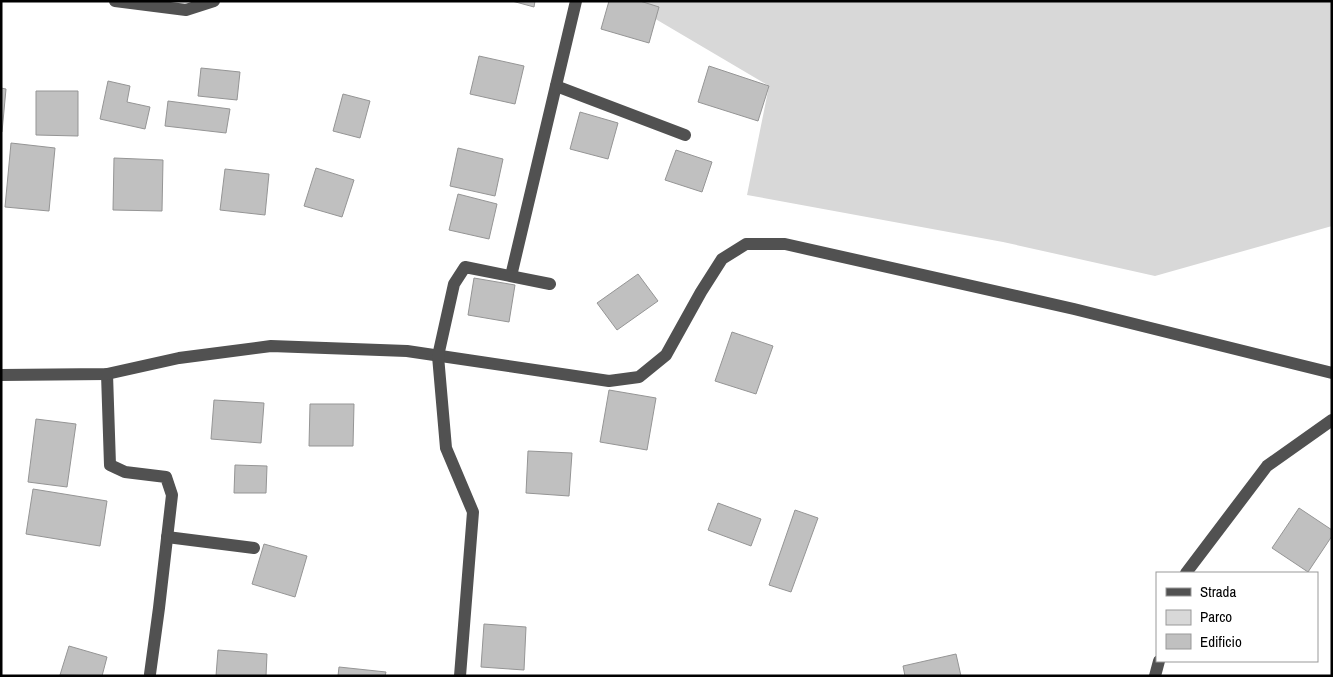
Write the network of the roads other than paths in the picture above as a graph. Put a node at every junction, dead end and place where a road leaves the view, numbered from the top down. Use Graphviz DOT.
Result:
graph roads {
  1 [pos="115,1"];
  2 [pos="214,1"];
  3 [pos="576,1"];
  4 [pos="556,86"];
  5 [pos="685,135"];
  6 [pos="511,276"];
  7 [pos="550,284"];
  8 [pos="438,356"];
  9 [pos="1332,373"];
  10 [pos="107,374"];
  11 [pos="1,375"];
  12 [pos="1332,420"];
  13 [pos="167,537"];
  14 [pos="254,548"];
  15 [pos="1187,572"];
  16 [pos="1159,662"];
  17 [pos="150,674"];
  18 [pos="460,676"];
  19 [pos="1155,676"];
  1 -- 2 [label="street"];
  3 -- 4 [label="street"];
  4 -- 5 [label="street"];
  4 -- 6 [label="street"];
  6 -- 7 [label="street"];
  6 -- 8 [label="street"];
  8 -- 9 [label="street"];
  8 -- 10 [label="street"];
  8 -- 18 [label="street"];
  10 -- 11 [label="street"];
  10 -- 13 [label="street"];
  12 -- 15 [label="street"];
  13 -- 14 [label="street"];
  13 -- 17 [label="street"];
  16 -- 19 [label="street"];
}
